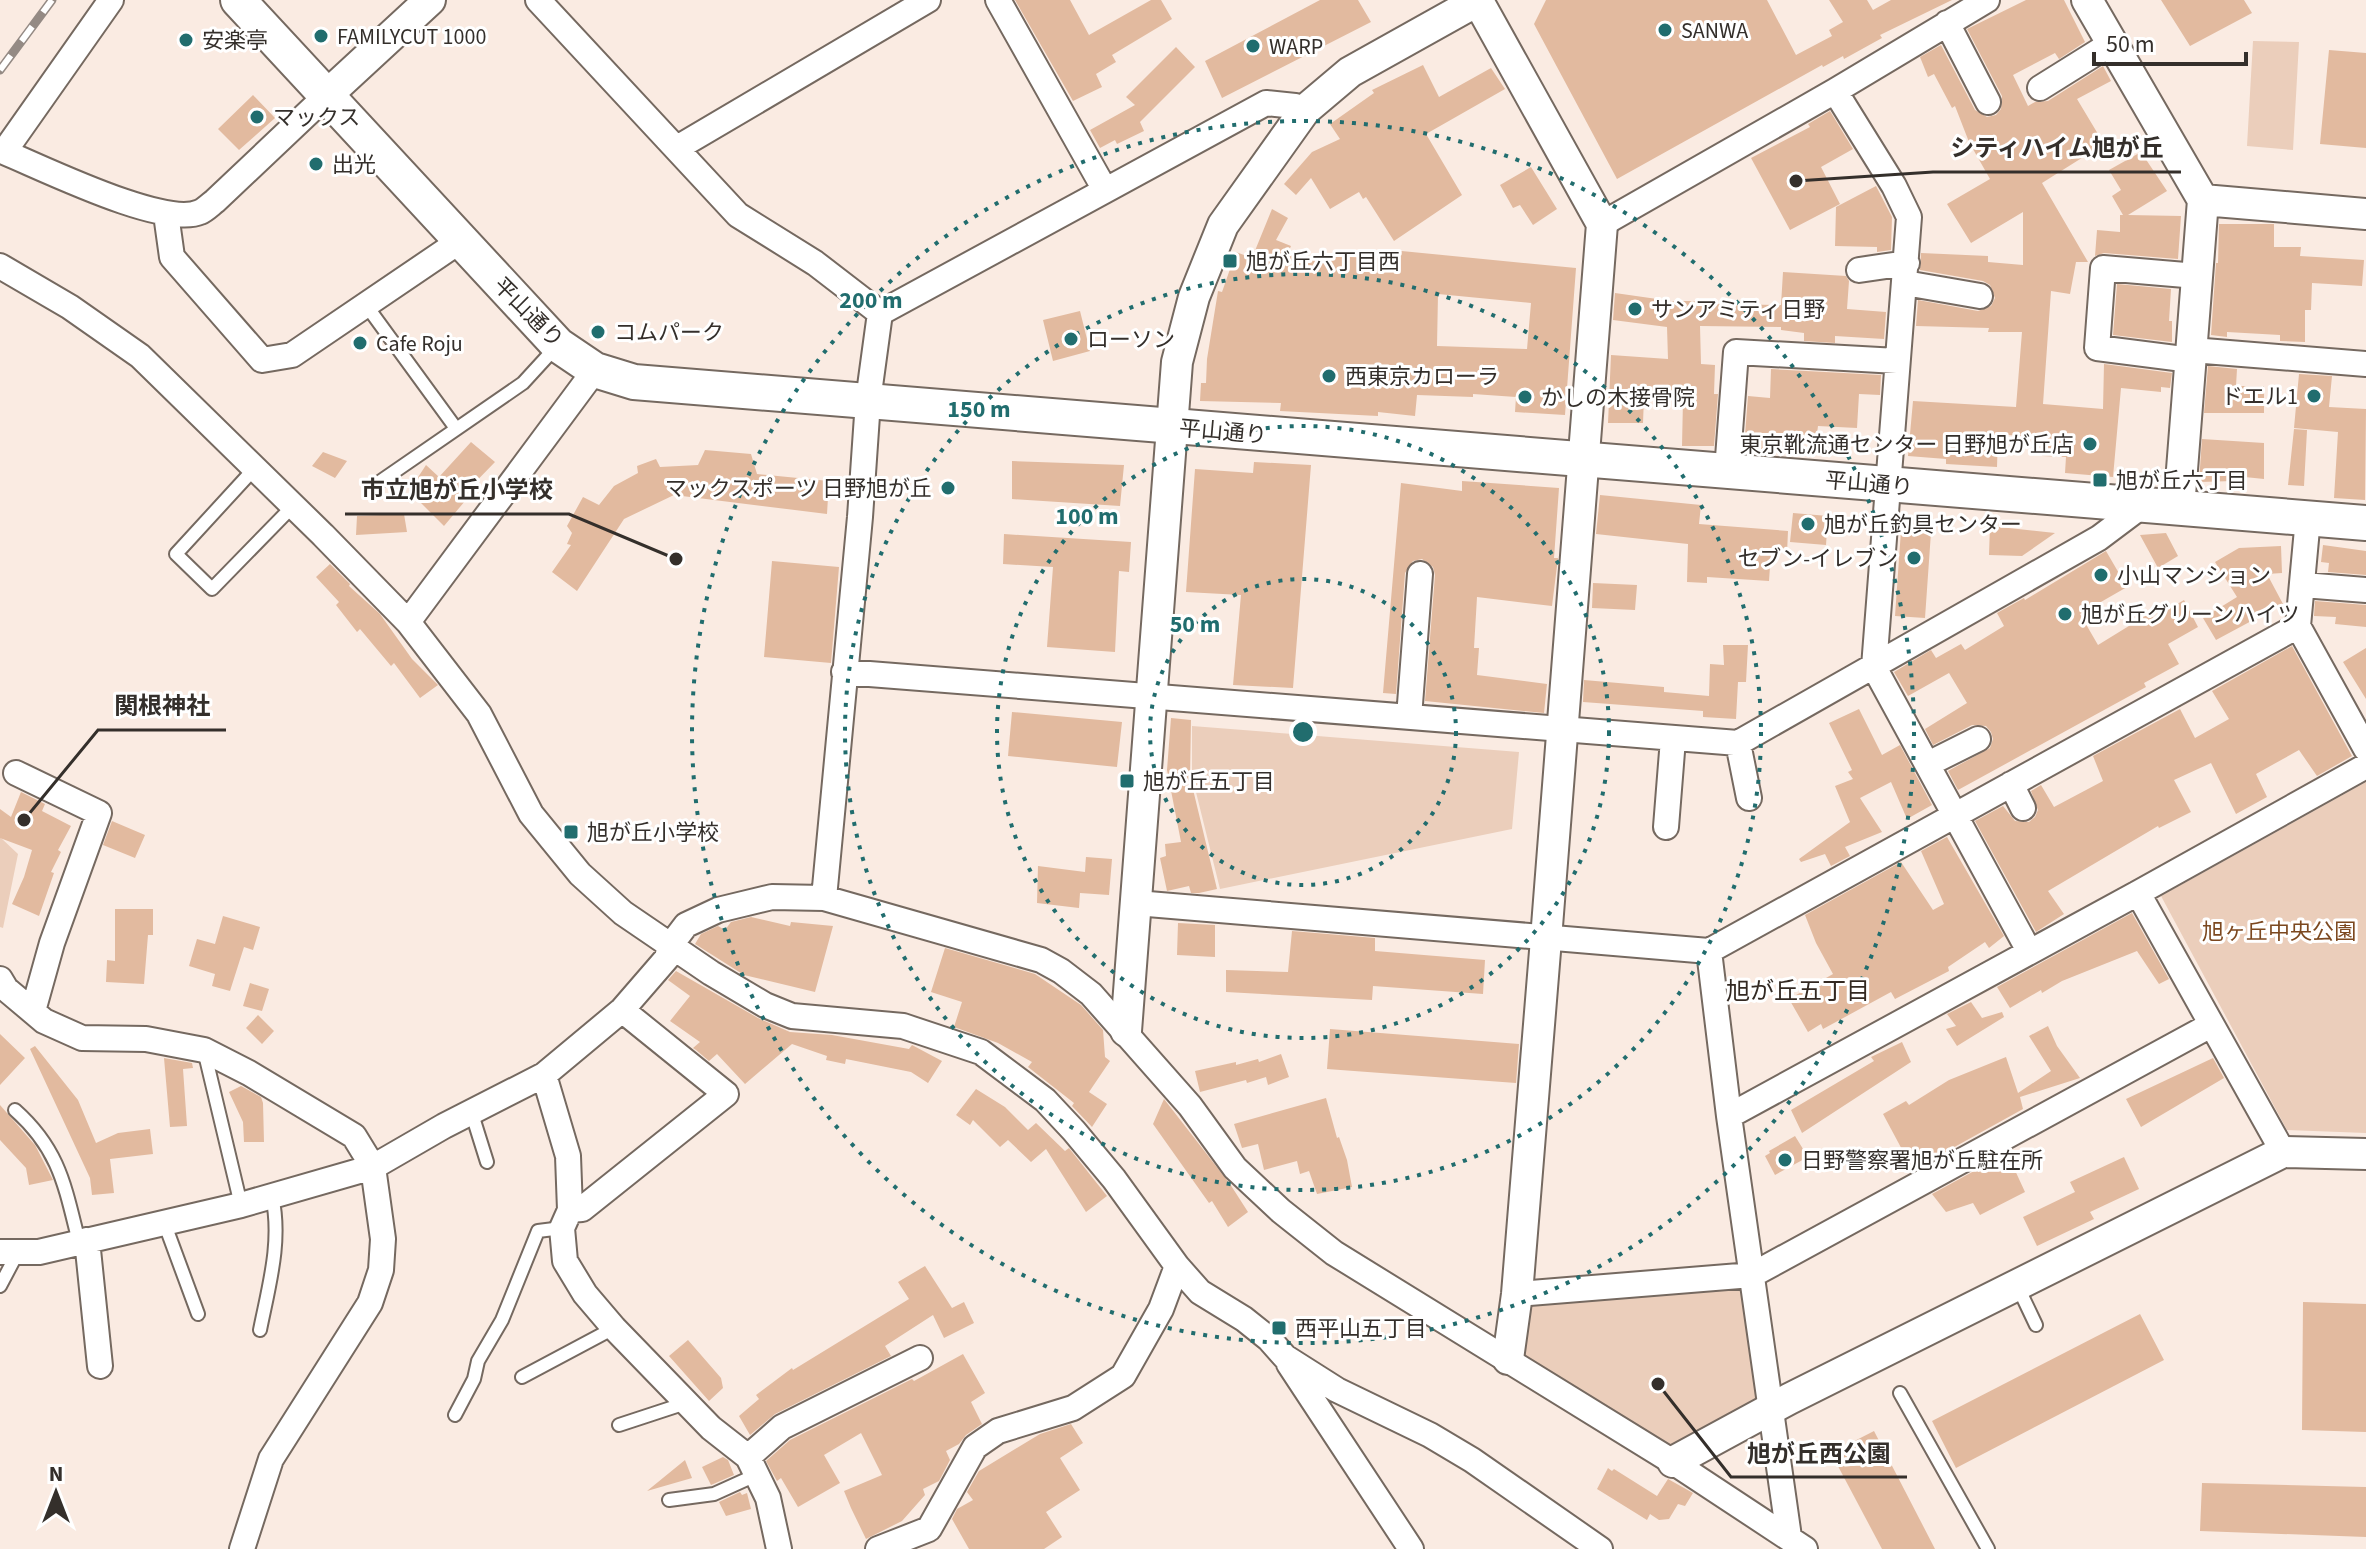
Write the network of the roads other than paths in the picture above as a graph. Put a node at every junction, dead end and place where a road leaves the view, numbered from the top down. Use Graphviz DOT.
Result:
graph roads {
  1 [pos="111,0"];
  2 [pos="238,0"];
  3 [pos="430,0"];
  4 [pos="538,0"];
  5 [pos="928,0"];
  6 [pos="998,0"];
  7 [pos="1479,0"];
  8 [pos="1987,0"];
  9 [pos="2087,0"];
  10 [pos="1947,23"];
  11 [pos="2112,43"];
  12 [pos="2040,88"];
  13 [pos="1835,91"];
  14 [pos="326,96"];
  15 [pos="1988,102"];
  16 [pos="1305,110"];
  17 [pos="677,148"];
  18 [pos="1105,190"];
  19 [pos="2203,200"];
  20 [pos="166,214"];
  21 [pos="2366,214"];
  22 [pos="1602,224"];
  23 [pos="460,241"];
  24 [pos="0,266"];
  25 [pos="1859,270"];
  26 [pos="1906,273"];
  27 [pos="2197,276"];
  28 [pos="1980,296"];
  29 [pos="366,305"];
  30 [pos="880,313"];
  31 [pos="558,345"];
  32 [pos="2191,355"];
  33 [pos="1897,361"];
  34 [pos="2366,364"];
  35 [pos="595,370"];
  36 [pos="868,401"];
  37 [pos="1171,426"];
  38 [pos="455,427"];
  39 [pos="1584,460"];
  40 [pos="254,469"];
  41 [pos="1727,471"];
  42 [pos="378,483"];
  43 [pos="1889,484"];
  44 [pos="2143,505"];
  45 [pos="293,506"];
  46 [pos="2179,508"];
  47 [pos="2308,518"];
  48 [pos="2366,523"];
  49 [pos="1420,574"];
  50 [pos="2303,585"];
  51 [pos="2366,590"];
  52 [pos="408,622"];
  53 [pos="2298,626"];
  54 [pos="1874,667"];
  55 [pos="844,672"];
  56 [pos="1151,695"];
  57 [pos="1409,717"];
  58 [pos="1562,729"];
  59 [pos="1673,739"];
  60 [pos="1978,739"];
  61 [pos="1738,743"];
  62 [pos="2366,749"];
  63 [pos="1928,764"];
  64 [pos="2366,766"];
  65 [pos="16,773"];
  66 [pos="2011,784"];
  67 [pos="1749,798"];
  68 [pos="2023,808"];
  69 [pos="1955,815"];
  70 [pos="1666,827"];
  71 [pos="2138,893"];
  72 [pos="824,898"];
  73 [pos="1136,903"];
  74 [pos="1546,939"];
  75 [pos="670,946"];
  76 [pos="1709,951"];
  77 [pos="2029,951"];
  78 [pos="0,979"];
  79 [pos="622,1010"];
  80 [pos="33,1011"];
  81 [pos="2211,1025"];
  82 [pos="1126,1031"];
  83 [pos="204,1050"];
  84 [pos="544,1075"];
  85 [pos="15,1110"];
  86 [pos="472,1114"];
  87 [pos="1729,1116"];
  88 [pos="2283,1152"];
  89 [pos="2366,1154"];
  90 [pos="487,1162"];
  91 [pos="373,1167"];
  92 [pos="272,1196"];
  93 [pos="241,1205"];
  94 [pos="566,1219"];
  95 [pos="164,1222"];
  96 [pos="83,1241"];
  97 [pos="9,1252"];
  98 [pos="1177,1266"];
  99 [pos="1752,1275"];
  100 [pos="2017,1285"];
  101 [pos="0,1286"];
  102 [pos="1517,1294"];
  103 [pos="198,1314"];
  104 [pos="2036,1325"];
  105 [pos="614,1328"];
  106 [pos="260,1330"];
  107 [pos="1285,1357"];
  108 [pos="920,1358"];
  109 [pos="1508,1359"];
  110 [pos="100,1366"];
  111 [pos="522,1377"];
  112 [pos="1900,1393"];
  113 [pos="686,1403"];
  114 [pos="1770,1409"];
  115 [pos="455,1415"];
  116 [pos="619,1425"];
  117 [pos="1673,1462"];
  118 [pos="752,1466"];
  119 [pos="669,1500"];
  120 [pos="1797,1543"];
  121 [pos="242,1549"];
  122 [pos="779,1549"];
  123 [pos="878,1549"];
  124 [pos="1411,1549"];
  125 [pos="1600,1549"];
  126 [pos="1988,1549"];
  1 -- 20 [label="street"];
  2 -- 14 [label="main road, 平山通り"];
  3 -- 14 [label="street"];
  4 -- 17 [label="street"];
  5 -- 17 [label="street"];
  6 -- 18 [label="street"];
  7 -- 16 [label="street"];
  7 -- 22 [label="street"];
  8 -- 10 [label="street"];
  9 -- 11 [label="street"];
  10 -- 13 [label="street"];
  10 -- 15 [label="street"];
  11 -- 12 [label="street"];
  11 -- 19 [label="street"];
  13 -- 22 [label="street"];
  13 -- 26 [label="street"];
  14 -- 20 [label="street"];
  14 -- 23 [label="main road, 平山通り"];
  16 -- 18 [label="street"];
  16 -- 37 [label="street"];
  17 -- 30 [label="street"];
  18 -- 30 [label="street"];
  19 -- 21 [label="street"];
  19 -- 27 [label="street"];
  20 -- 29 [label="street"];
  22 -- 39 [label="street"];
  23 -- 29 [label="street"];
  23 -- 31 [label="main road, 平山通り"];
  24 -- 40 [label="street"];
  25 -- 26 [label="street"];
  26 -- 28 [label="street"];
  26 -- 33 [label="street"];
  27 -- 32 [label="street"];
  27 -- 32 [label="street"];
  29 -- 38 [label="lane"];
  30 -- 36 [label="street"];
  31 -- 35 [label="main road, 平山通り"];
  31 -- 38 [label="lane"];
  32 -- 34 [label="street"];
  32 -- 46 [label="street"];
  33 -- 41 [label="street"];
  33 -- 43 [label="street"];
  35 -- 36 [label="main road, 平山通り"];
  35 -- 52 [label="street"];
  36 -- 37 [label="main road, 平山通り"];
  36 -- 55 [label="street"];
  37 -- 39 [label="main road, 平山通り"];
  37 -- 56 [label="street"];
  38 -- 42 [label="lane"];
  39 -- 41 [label="main road, 平山通り"];
  39 -- 58 [label="street"];
  40 -- 45 [label="street"];
  40 -- 45 [label="lane"];
  41 -- 43 [label="main road, 平山通り"];
  43 -- 44 [label="main road, 平山通り"];
  43 -- 54 [label="street"];
  44 -- 46 [label="main road, 平山通り"];
  44 -- 54 [label="street"];
  45 -- 52 [label="street"];
  46 -- 47 [label="main road, 平山通り"];
  47 -- 48 [label="main road, 平山通り"];
  47 -- 50 [label="street"];
  49 -- 57 [label="street"];
  50 -- 51 [label="street"];
  50 -- 53 [label="street"];
  52 -- 75 [label="street"];
  53 -- 62 [label="street"];
  53 -- 66 [label="street"];
  54 -- 61 [label="street"];
  54 -- 63 [label="street"];
  55 -- 56 [label="street"];
  55 -- 72 [label="street"];
  56 -- 57 [label="street"];
  56 -- 73 [label="street"];
  57 -- 58 [label="street"];
  58 -- 59 [label="street"];
  58 -- 74 [label="street"];
  59 -- 61 [label="street"];
  59 -- 70 [label="street"];
  60 -- 63 [label="street"];
  61 -- 67 [label="street"];
  63 -- 69 [label="street"];
  64 -- 71 [label="street"];
  65 -- 80 [label="street"];
  66 -- 68 [label="street"];
  66 -- 69 [label="street"];
  69 -- 76 [label="street"];
  69 -- 77 [label="street"];
  71 -- 77 [label="street"];
  71 -- 81 [label="street"];
  72 -- 75 [label="street"];
  72 -- 82 [label="street"];
  73 -- 74 [label="street"];
  73 -- 82 [label="street"];
  74 -- 76 [label="street"];
  74 -- 102 [label="street"];
  75 -- 79 [label="street"];
  75 -- 98 [label="street"];
  76 -- 87 [label="street"];
  77 -- 87 [label="street"];
  78 -- 80 [label="street"];
  79 -- 84 [label="street"];
  79 -- 94 [label="street"];
  80 -- 83 [label="street"];
  81 -- 88 [label="street"];
  81 -- 99 [label="street"];
  82 -- 109 [label="street"];
  83 -- 91 [label="street"];
  83 -- 93 [label="lane"];
  84 -- 86 [label="street"];
  84 -- 94 [label="street"];
  85 -- 96 [label="lane"];
  86 -- 90 [label="lane"];
  86 -- 91 [label="street"];
  87 -- 99 [label="street"];
  88 -- 89 [label="street"];
  88 -- 100 [label="street"];
  91 -- 92 [label="street"];
  91 -- 121 [label="street"];
  92 -- 93 [label="street"];
  92 -- 106 [label="lane"];
  93 -- 95 [label="street"];
  94 -- 105 [label="street"];
  94 -- 115 [label="lane"];
  95 -- 96 [label="street"];
  95 -- 103 [label="lane"];
  96 -- 97 [label="street"];
  96 -- 110 [label="street"];
  97 -- 101 [label="lane"];
  98 -- 107 [label="street"];
  98 -- 123 [label="street"];
  99 -- 102 [label="street"];
  99 -- 114 [label="street"];
  100 -- 104 [label="lane"];
  100 -- 114 [label="street"];
  102 -- 109 [label="street"];
  105 -- 111 [label="lane"];
  105 -- 113 [label="street"];
  107 -- 124 [label="street"];
  107 -- 125 [label="street"];
  108 -- 118 [label="street"];
  109 -- 117 [label="street"];
  112 -- 126 [label="lane"];
  113 -- 116 [label="lane"];
  113 -- 118 [label="street"];
  114 -- 117 [label="street"];
  114 -- 120 [label="street"];
  117 -- 120 [label="street"];
  118 -- 119 [label="lane"];
  118 -- 122 [label="street"];
}
